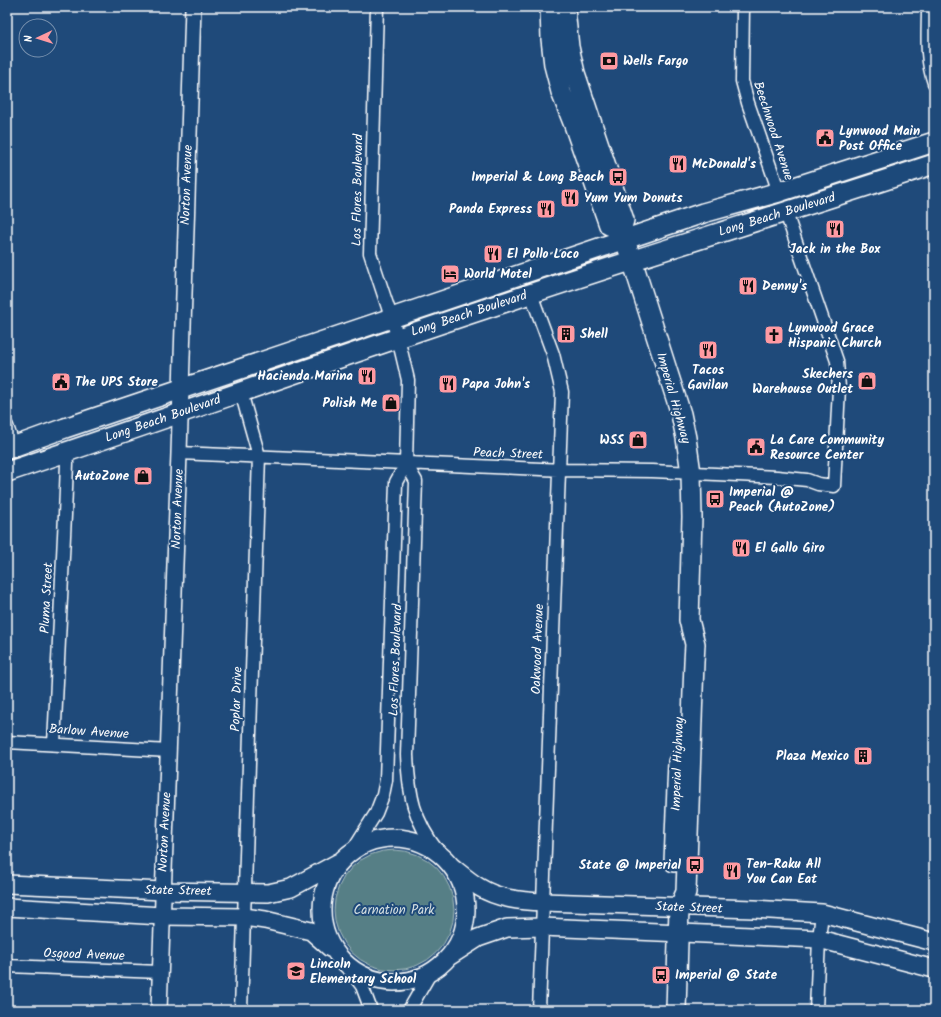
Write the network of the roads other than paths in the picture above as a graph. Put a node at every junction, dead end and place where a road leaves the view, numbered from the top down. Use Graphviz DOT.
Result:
graph roads {
  1 [pos="193,7"];
  2 [pos="377,7"];
  3 [pos="551,7"];
  4 [pos="563,7"];
  5 [pos="743,7"];
  6 [pos="928,7"];
  7 [pos="934,83"];
  8 [pos="934,142"];
  9 [pos="934,164"];
  10 [pos="779,192"];
  11 [pos="786,213"];
  12 [pos="622,234"];
  13 [pos="632,260"];
  14 [pos="531,294"];
  15 [pos="392,317"];
  16 [pos="398,338"];
  17 [pos="182,389"];
  18 [pos="241,392"];
  19 [pos="112,412"];
  20 [pos="181,412"];
  21 [pos="7,426"];
  22 [pos="9,452"];
  23 [pos="180,453"];
  24 [pos="65,454"];
  25 [pos="260,456"];
  26 [pos="406,464"];
  27 [pos="559,470"];
  28 [pos="7,472"];
  29 [pos="691,473"];
  30 [pos="7,742"];
  31 [pos="54,744"];
  32 [pos="169,751"];
  33 [pos="438,853"];
  34 [pos="347,856"];
  35 [pos="451,866"];
  36 [pos="7,884"];
  37 [pos="163,891"];
  38 [pos="245,892"];
  39 [pos="543,902"];
  40 [pos="7,908"];
  41 [pos="679,908"];
  42 [pos="822,913"];
  43 [pos="162,916"];
  44 [pos="244,917"];
  45 [pos="542,927"];
  46 [pos="678,933"];
  47 [pos="819,939"];
  48 [pos="934,942"];
  49 [pos="450,956"];
  50 [pos="341,959"];
  51 [pos="7,966"];
  52 [pos="934,969"];
  53 [pos="160,972"];
  54 [pos="431,972"];
  55 [pos="159,1010"];
  56 [pos="241,1010"];
  57 [pos="371,1010"];
  58 [pos="409,1010"];
  59 [pos="539,1010"];
  60 [pos="676,1010"];
  61 [pos="816,1010"];
  1 -- 17 [label="street, Norton Avenue"];
  2 -- 15 [label="street, Los Flores Boulevard"];
  3 -- 12 [label="main road"];
  4 -- 12 [label="main road, Imperial Highway"];
  5 -- 10 [label="street, Beechwood Avenue"];
  6 -- 7 [label="street"];
  8 -- 10 [label="main road, Long Beach Boulevard"];
  9 -- 11 [label="main road, Long Beach Boulevard"];
  10 -- 12 [label="main road, Long Beach Boulevard"];
  11 -- 13 [label="main road, Long Beach Boulevard"];
  11 -- 29 [label="street, Peach Street"];
  12 -- 13 [label="main road, Imperial Highway"];
  12 -- 15 [label="main road, Long Beach Boulevard"];
  13 -- 14 [label="main road, Long Beach Boulevard"];
  13 -- 29 [label="main road, Imperial Highway"];
  14 -- 16 [label="main road, Long Beach Boulevard"];
  14 -- 27 [label="street, Oakwood Avenue"];
  15 -- 16 [label="street, Los Flores Boulevard"];
  15 -- 17 [label="main road, Long Beach Boulevard"];
  16 -- 18 [label="main road, Long Beach Boulevard"];
  16 -- 26 [label="street, Los Flores Boulevard"];
  17 -- 19 [label="main road, Long Beach Boulevard"];
  17 -- 20 [label="street, Norton Avenue"];
  18 -- 20 [label="main road, Long Beach Boulevard"];
  18 -- 25 [label="street, Poplar Drive"];
  19 -- 22 [label="main road, Long Beach Boulevard"];
  19 -- 24 [label="main road"];
  20 -- 23 [label="street, Norton Avenue"];
  20 -- 24 [label="main road, Long Beach Boulevard"];
  21 -- 22 [label="street"];
  23 -- 25 [label="street, Peach Street"];
  23 -- 32 [label="street, Norton Avenue"];
  24 -- 28 [label="main road, Long Beach Boulevard"];
  24 -- 31 [label="street, Pluma Street"];
  25 -- 26 [label="street, Peach Street"];
  25 -- 38 [label="street, Poplar Drive"];
  26 -- 27 [label="street, Peach Street"];
  26 -- 33 [label="street, Los Flores Boulevard"];
  26 -- 34 [label="street, Los Flores Boulevard"];
  27 -- 29 [label="street, Peach Street"];
  27 -- 39 [label="street, Oakwood Avenue"];
  29 -- 41 [label="main road, Imperial Highway"];
  30 -- 31 [label="street, Barlow Avenue"];
  31 -- 32 [label="street, Barlow Avenue"];
  32 -- 37 [label="street, Norton Avenue"];
  33 -- 34 [label="main road, State Street"];
  33 -- 35 [label="main road, State Street"];
  34 -- 38 [label="main road, State Street"];
  34 -- 50 [label="main road"];
  35 -- 39 [label="main road, State Street"];
  35 -- 49 [label="main road"];
  36 -- 37 [label="main road, State Street"];
  37 -- 38 [label="main road, State Street"];
  37 -- 43 [label="street, Norton Avenue"];
  38 -- 44 [label="street, Poplar Drive"];
  39 -- 41 [label="main road, State Street"];
  39 -- 45 [label="street, Oakwood Avenue"];
  40 -- 43 [label="main road, State Street"];
  41 -- 42 [label="main road, State Street"];
  41 -- 46 [label="main road, Imperial Highway"];
  42 -- 47 [label="street"];
  42 -- 48 [label="main road, State Street"];
  43 -- 44 [label="main road, State Street"];
  43 -- 53 [label="street, Norton Avenue"];
  44 -- 50 [label="main road, State Street"];
  44 -- 56 [label="street, Poplar Drive"];
  45 -- 46 [label="main road, State Street"];
  45 -- 49 [label="main road, State Street"];
  45 -- 59 [label="street, Oakwood Avenue"];
  46 -- 47 [label="main road, State Street"];
  46 -- 60 [label="main road, Imperial Highway"];
  47 -- 52 [label="main road, State Street"];
  47 -- 61 [label="street"];
  49 -- 54 [label="main road, State Street"];
  50 -- 54 [label="main road, State Street"];
  50 -- 57 [label="street"];
  51 -- 53 [label="street, Osgood Avenue"];
  53 -- 55 [label="street, Norton Avenue"];
  54 -- 58 [label="street"];
}
